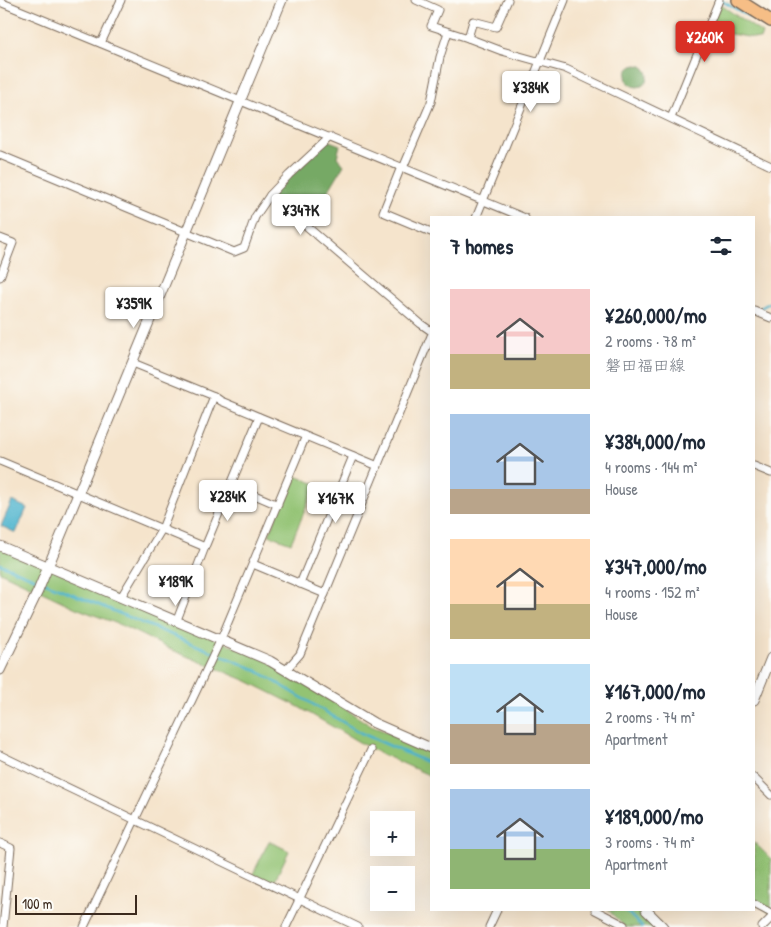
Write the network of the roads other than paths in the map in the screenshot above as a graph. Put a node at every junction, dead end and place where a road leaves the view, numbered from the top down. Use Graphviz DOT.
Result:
graph roads {
  1 [pos="121,0"];
  2 [pos="282,0"];
  3 [pos="416,0"];
  4 [pos="508,0"];
  5 [pos="565,0"];
  6 [pos="719,0"];
  7 [pos="738,0"];
  8 [pos="0,2"];
  9 [pos="771,21"];
  10 [pos="448,32"];
  11 [pos="468,38"];
  12 [pos="102,43"];
  13 [pos="540,62"];
  14 [pos="241,100"];
  15 [pos="670,118"];
  16 [pos="330,137"];
  17 [pos="0,154"];
  18 [pos="771,166"];
  19 [pos="402,168"];
  20 [pos="270,195"];
  21 [pos="483,200"];
  22 [pos="477,216"];
  23 [pos="520,216"];
  24 [pos="187,232"];
  25 [pos="430,232"];
  26 [pos="0,238"];
  27 [pos="0,277"];
  28 [pos="755,311"];
  29 [pos="771,318"];
  30 [pos="430,330"];
  31 [pos="430,338"];
  32 [pos="133,363"];
  33 [pos="214,396"];
  34 [pos="260,417"];
  35 [pos="306,438"];
  36 [pos="353,456"];
  37 [pos="0,461"];
  38 [pos="378,466"];
  39 [pos="755,466"];
  40 [pos="771,473"];
  41 [pos="231,486"];
  42 [pos="78,493"];
  43 [pos="278,505"];
  44 [pos="162,529"];
  45 [pos="0,546"];
  46 [pos="205,547"];
  47 [pos="253,564"];
  48 [pos="48,567"];
  49 [pos="300,584"];
  50 [pos="325,594"];
  51 [pos="121,597"];
  52 [pos="177,620"];
  53 [pos="220,642"];
  54 [pos="771,658"];
  55 [pos="0,670"];
  56 [pos="286,670"];
  57 [pos="755,698"];
  58 [pos="430,748"];
  59 [pos="371,750"];
  60 [pos="0,756"];
  61 [pos="755,779"];
  62 [pos="771,795"];
  63 [pos="136,820"];
  64 [pos="0,843"];
  65 [pos="299,899"];
  66 [pos="755,905"];
  67 [pos="497,911"];
  68 [pos="597,911"];
  69 [pos="652,912"];
  70 [pos="771,913"];
  71 [pos="771,918"];
  72 [pos="624,925"];
  73 [pos="2,927"];
  74 [pos="84,927"];
  75 [pos="286,927"];
  76 [pos="358,927"];
  77 [pos="489,927"];
  78 [pos="663,927"];
  79 [pos="762,927"];
  1 -- 12 [label="street"];
  2 -- 14 [label="street"];
  3 -- 10 [label="street"];
  4 -- 11 [label="street"];
  5 -- 13 [label="street"];
  6 -- 15 [label="street"];
  7 -- 9 [label="main road"];
  8 -- 12 [label="street"];
  10 -- 11 [label="street"];
  10 -- 19 [label="street"];
  11 -- 13 [label="street"];
  12 -- 14 [label="street"];
  13 -- 15 [label="street"];
  13 -- 21 [label="street"];
  14 -- 16 [label="street"];
  14 -- 24 [label="street"];
  15 -- 18 [label="street"];
  16 -- 19 [label="street"];
  16 -- 20 [label="street"];
  17 -- 24 [label="street"];
  19 -- 21 [label="street"];
  19 -- 25 [label="street"];
  20 -- 24 [label="street"];
  20 -- 30 [label="street"];
  21 -- 22 [label="street"];
  21 -- 23 [label="street"];
  24 -- 32 [label="street"];
  26 -- 27 [label="street"];
  28 -- 29 [label="street"];
  31 -- 38 [label="street"];
  32 -- 33 [label="street"];
  32 -- 42 [label="street"];
  33 -- 34 [label="street"];
  33 -- 44 [label="street"];
  34 -- 35 [label="street"];
  34 -- 41 [label="street"];
  35 -- 36 [label="street"];
  35 -- 43 [label="street"];
  36 -- 38 [label="street"];
  36 -- 49 [label="street"];
  37 -- 42 [label="street"];
  38 -- 50 [label="street"];
  39 -- 40 [label="street"];
  41 -- 43 [label="street"];
  41 -- 46 [label="street"];
  42 -- 44 [label="street"];
  42 -- 48 [label="street"];
  43 -- 47 [label="street"];
  44 -- 46 [label="street"];
  44 -- 51 [label="street"];
  45 -- 48 [label="street"];
  46 -- 52 [label="street"];
  47 -- 49 [label="street"];
  47 -- 53 [label="street"];
  48 -- 51 [label="street"];
  48 -- 55 [label="street"];
  49 -- 50 [label="street"];
  50 -- 56 [label="street"];
  51 -- 52 [label="street"];
  52 -- 53 [label="street"];
  53 -- 56 [label="street"];
  53 -- 63 [label="street"];
  54 -- 57 [label="street"];
  56 -- 58 [label="street"];
  59 -- 65 [label="street"];
  60 -- 63 [label="street"];
  61 -- 62 [label="street"];
  63 -- 65 [label="street"];
  63 -- 74 [label="street"];
  64 -- 73 [label="street"];
  65 -- 75 [label="street"];
  65 -- 76 [label="street"];
  66 -- 70 [label="street"];
  67 -- 77 [label="street"];
  68 -- 72 [label="street"];
  69 -- 78 [label="street"];
  71 -- 79 [label="street"];
}
